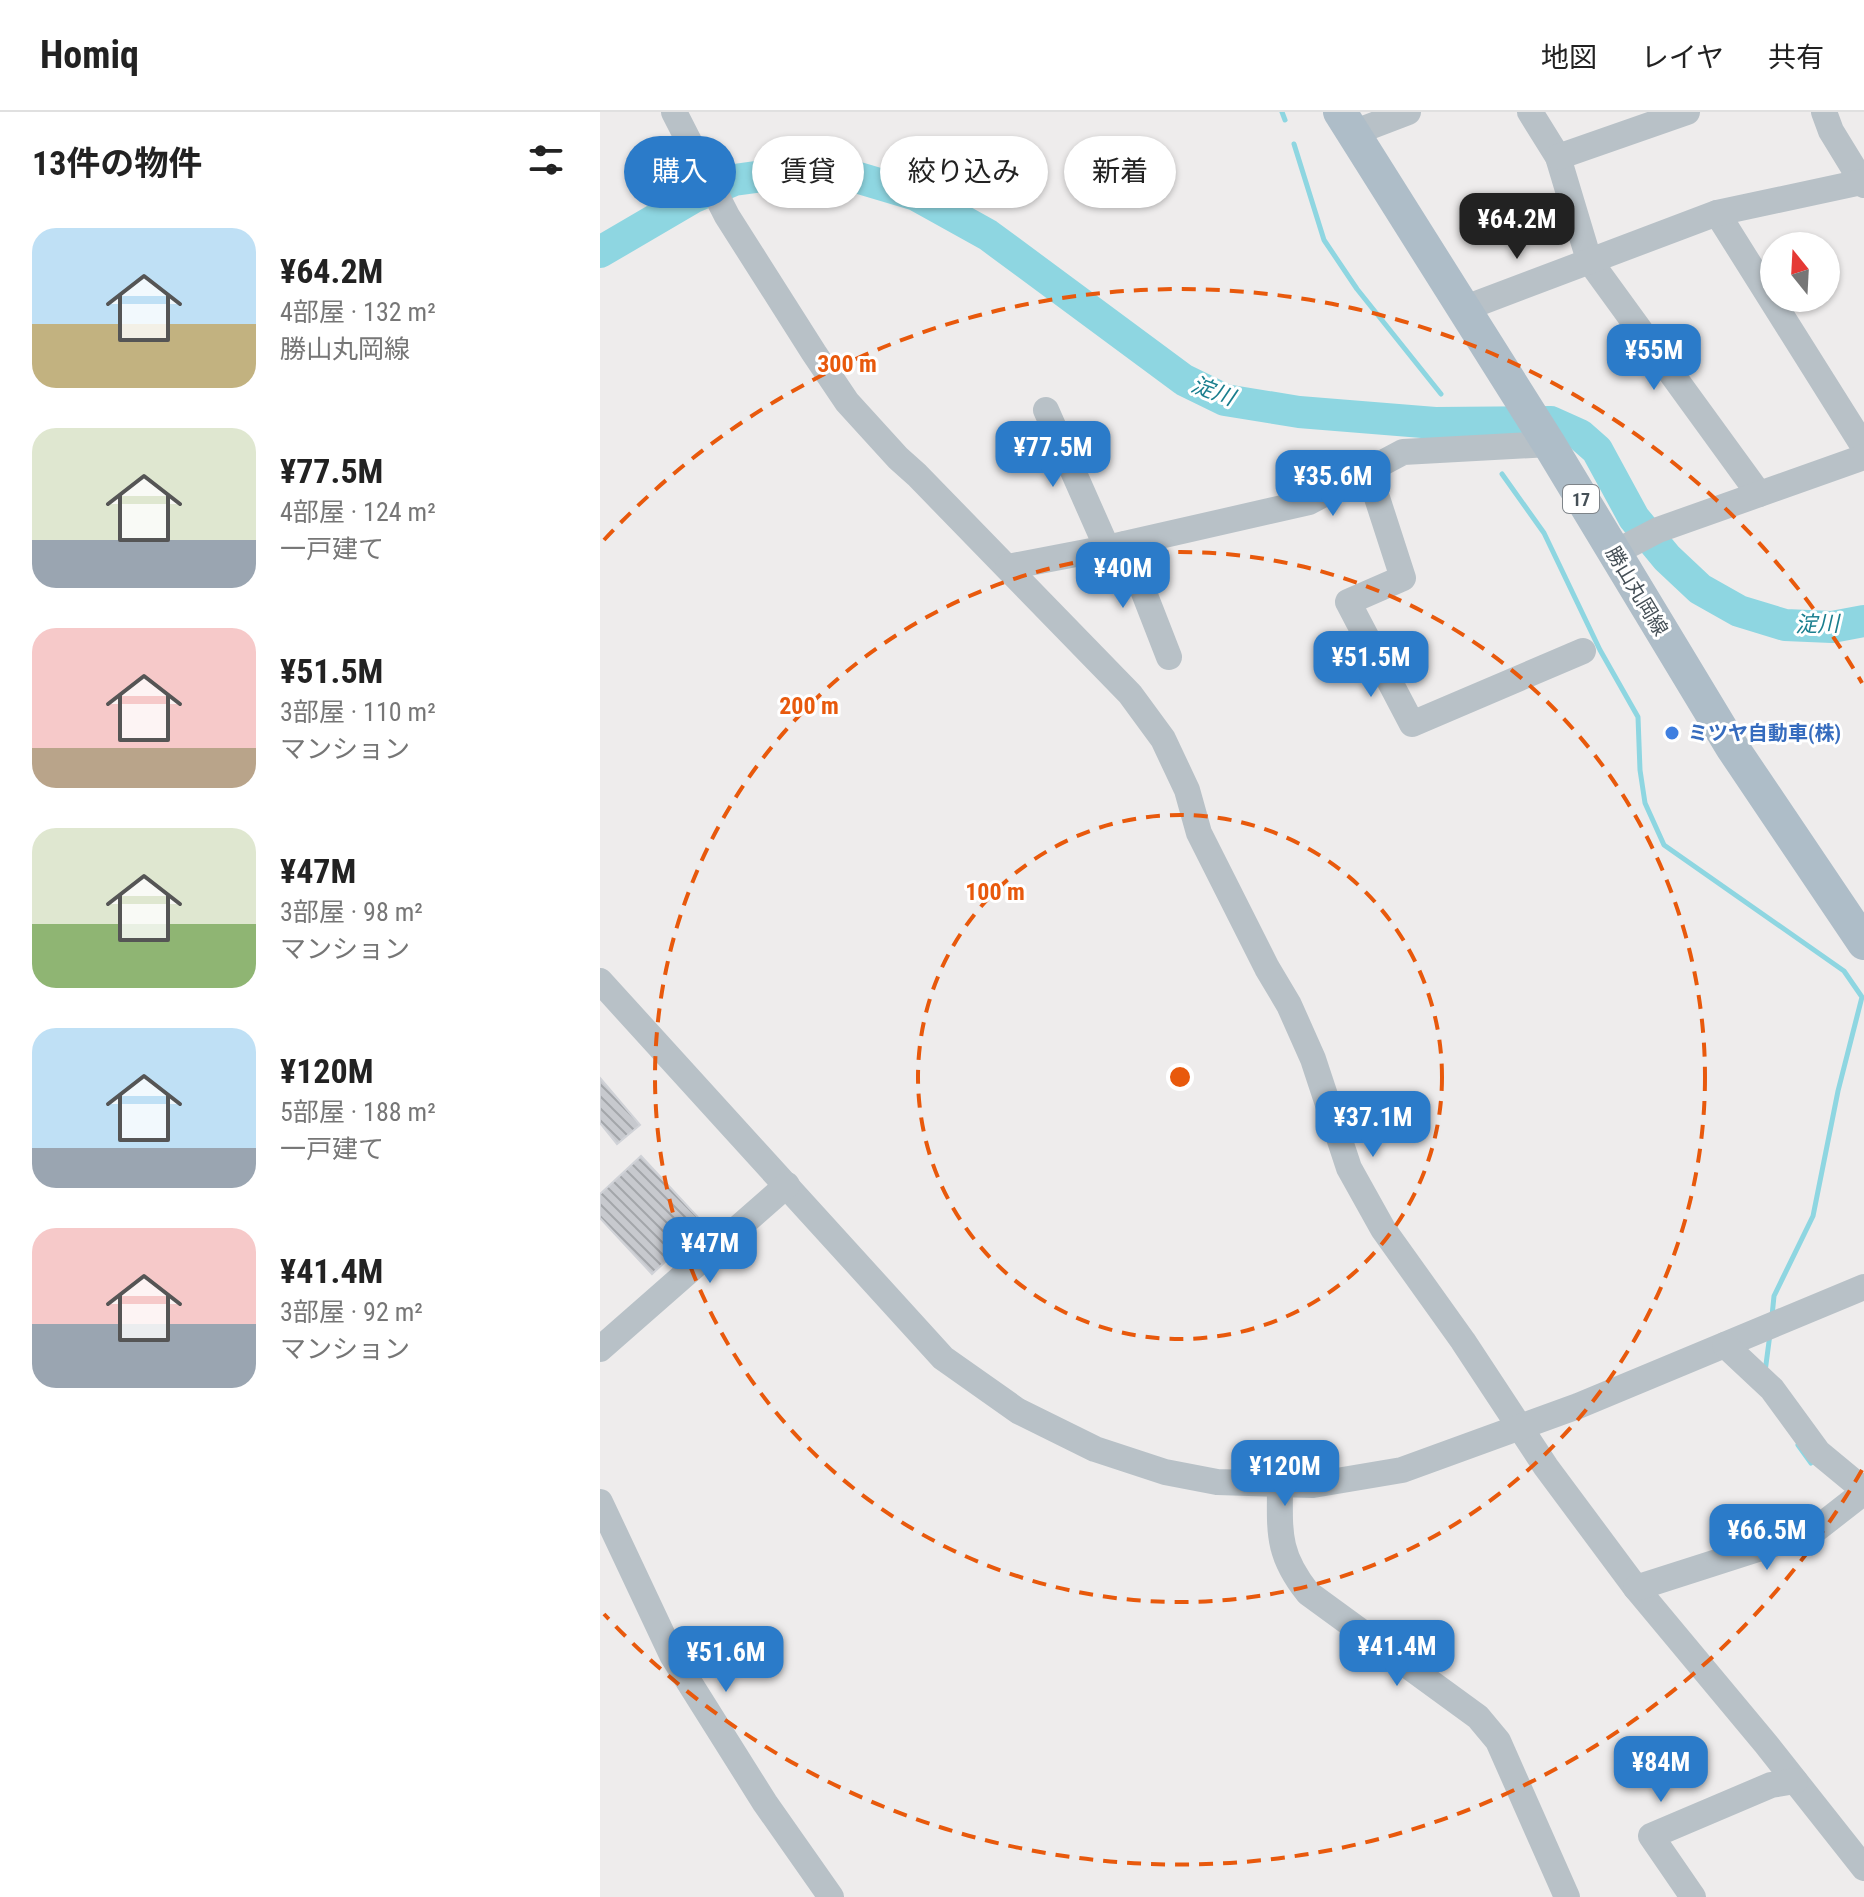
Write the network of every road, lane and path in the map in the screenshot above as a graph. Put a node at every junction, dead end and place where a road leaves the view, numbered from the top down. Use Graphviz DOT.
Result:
graph roads {
  1 [pos="674,112"];
  2 [pos="1408,112"];
  3 [pos="1530,112"];
  4 [pos="1687,112"];
  5 [pos="1824,112"];
  6 [pos="1346,122"];
  7 [pos="1558,157"];
  8 [pos="1863,184"];
  9 [pos="1717,213"];
  10 [pos="1589,260"];
  11 [pos="1463,309"];
  12 [pos="1046,410"];
  13 [pos="1539,429"];
  14 [pos="1864,447"];
  15 [pos="1864,457"];
  16 [pos="1368,470"];
  17 [pos="1759,494"];
  18 [pos="1116,546"];
  19 [pos="1621,549"];
  20 [pos="1008,567"];
  21 [pos="1583,651"];
  22 [pos="1169,657"];
  23 [pos="1864,943"];
  24 [pos="600,981"];
  25 [pos="787,1185"];
  26 [pos="1864,1287"];
  27 [pos="604,1343"];
  28 [pos="1725,1345"];
  29 [pos="1520,1428"];
  30 [pos="1280,1482"];
  31 [pos="1864,1491"];
  32 [pos="600,1502"];
  33 [pos="1636,1588"];
  34 [pos="1795,1781"];
  35 [pos="1864,1868"];
  36 [pos="831,1897"];
  37 [pos="1567,1897"];
  38 [pos="1693,1897"];
  1 -- 20 [label="street"];
  2 -- 6 [label="street"];
  3 -- 7 [label="street"];
  4 -- 7 [label="street"];
  5 -- 8 [label="street"];
  6 -- 11 [label="main road, 勝山丸岡線 / 17"];
  7 -- 10 [label="street"];
  8 -- 9 [label="street"];
  9 -- 10 [label="street"];
  9 -- 14 [label="street"];
  10 -- 11 [label="street"];
  10 -- 17 [label="street"];
  11 -- 13 [label="main road, 勝山丸岡線 / 17"];
  12 -- 18 [label="street"];
  13 -- 16 [label="street"];
  13 -- 19 [label="main road, 勝山丸岡線 / 17"];
  15 -- 17 [label="street"];
  16 -- 18 [label="street"];
  16 -- 21 [label="street"];
  17 -- 19 [label="street"];
  18 -- 20 [label="street"];
  18 -- 22 [label="street"];
  19 -- 23 [label="main road, 勝山丸岡線 / 17"];
  20 -- 29 [label="street"];
  24 -- 25 [label="street"];
  25 -- 27 [label="street"];
  25 -- 30 [label="street"];
  26 -- 28 [label="street"];
  28 -- 29 [label="street"];
  28 -- 31 [label="street"];
  29 -- 30 [label="street"];
  29 -- 33 [label="street"];
  30 -- 37 [label="street"];
  31 -- 33 [label="street"];
  32 -- 36 [label="street"];
  33 -- 34 [label="street"];
  34 -- 35 [label="street"];
  34 -- 38 [label="street"];
}
